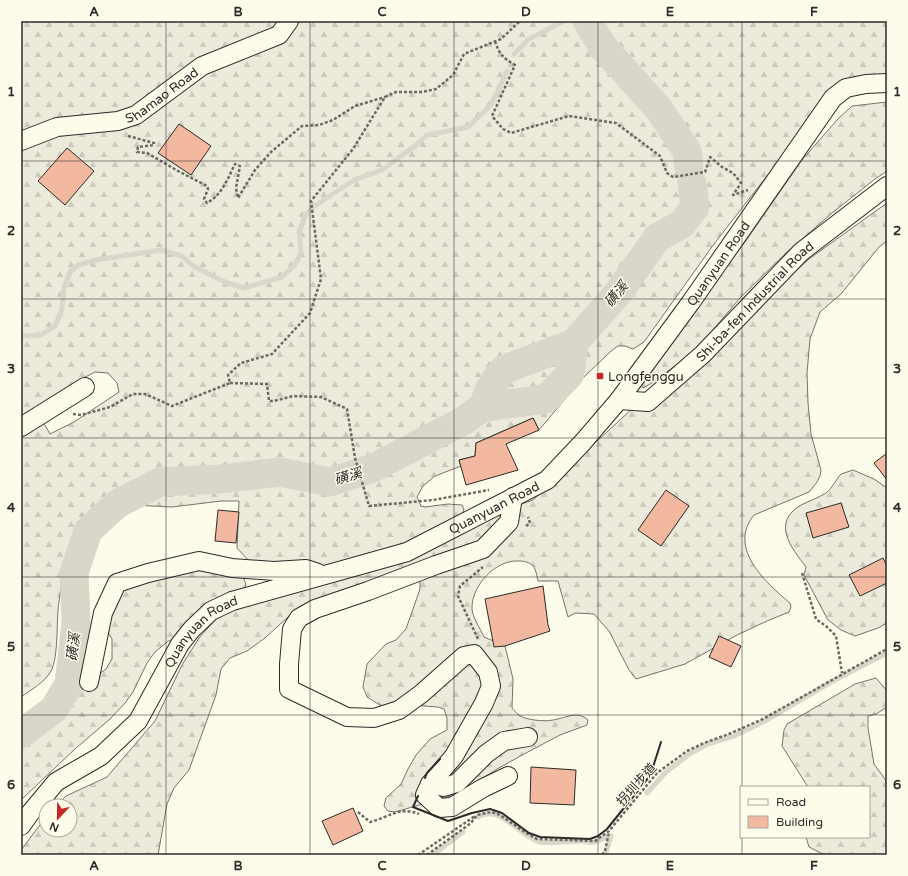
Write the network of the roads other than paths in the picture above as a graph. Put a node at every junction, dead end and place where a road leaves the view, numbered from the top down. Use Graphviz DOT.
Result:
graph roads {
  1 [pos="290,21"];
  2 [pos="887,83"];
  3 [pos="21,141"];
  4 [pos="887,186"];
  5 [pos="85,387"];
  6 [pos="619,400"];
  7 [pos="24,420"];
  8 [pos="513,497"];
  9 [pos="323,575"];
  10 [pos="89,682"];
  11 [pos="528,737"];
  12 [pos="508,776"];
  13 [pos="430,784"];
  14 [pos="21,826"];
  1 -- 3 [label="street, Shamao Road"];
  2 -- 6 [label="street, Quanyuan Road"];
  4 -- 6 [label="street, Shi-ba-fen Industrial Road"];
  5 -- 7 [label="street"];
  6 -- 8 [label="street, Quanyuan Road"];
  8 -- 9 [label="street, Quanyuan Road"];
  8 -- 13 [label="street"];
  9 -- 10 [label="street"];
  9 -- 14 [label="street, Quanyuan Road"];
  11 -- 13 [label="street"];
  12 -- 13 [label="street"];
}
